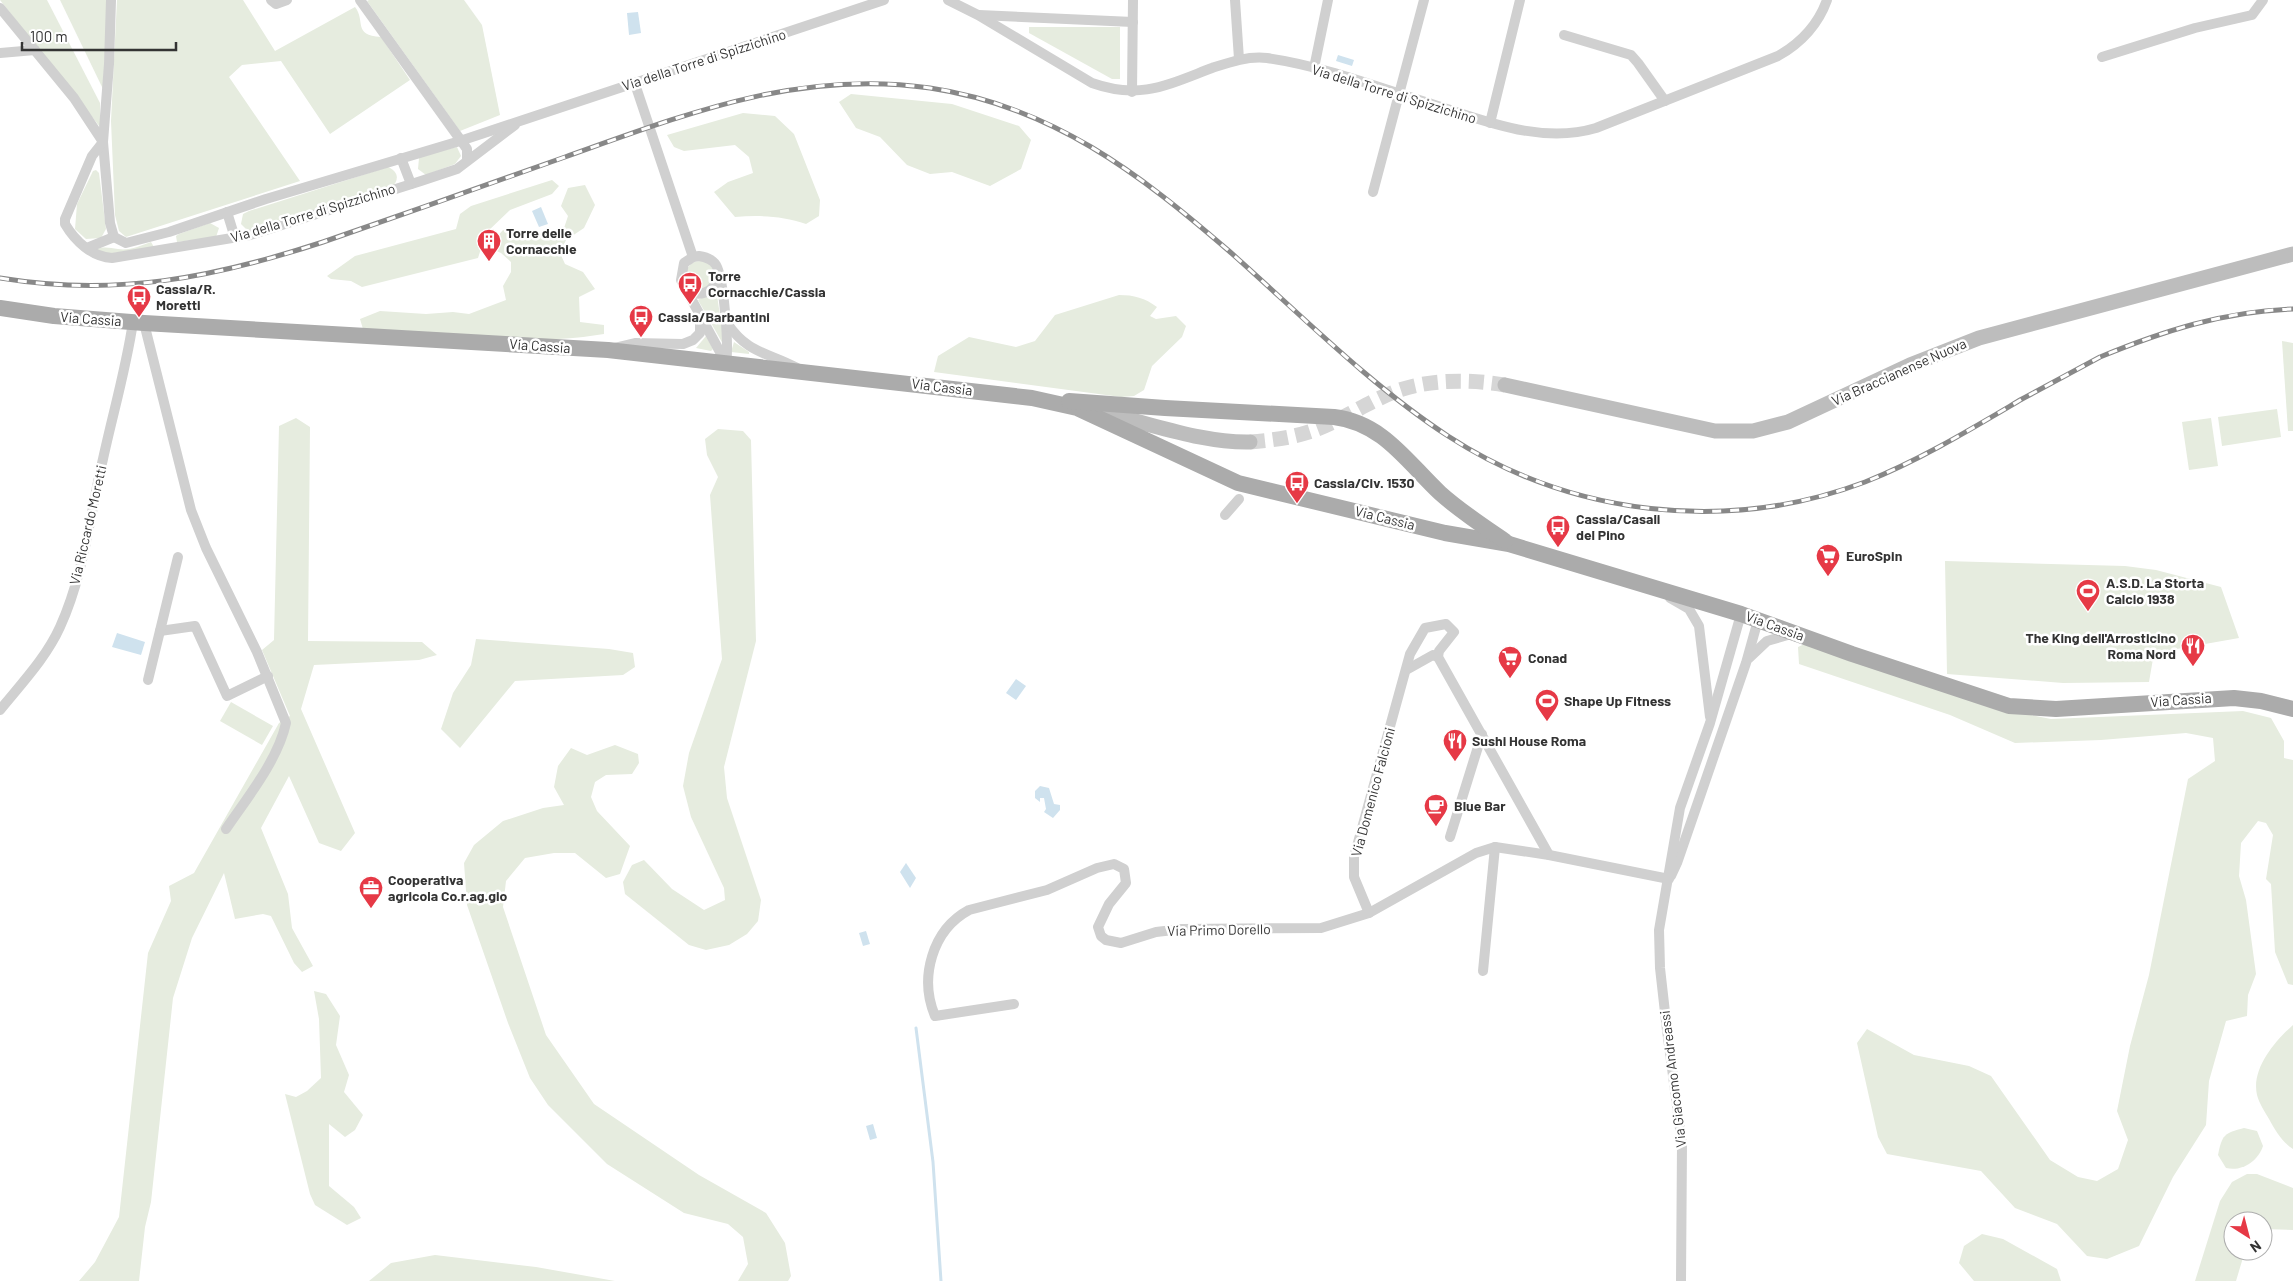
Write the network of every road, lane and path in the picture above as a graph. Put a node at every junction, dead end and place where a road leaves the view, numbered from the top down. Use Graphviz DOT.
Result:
graph roads {
  1 [pos="111,0"];
  2 [pos="271,0"];
  3 [pos="286,0"];
  4 [pos="360,0"];
  5 [pos="884,0"];
  6 [pos="948,0"];
  7 [pos="1133,0"];
  8 [pos="1236,0"];
  9 [pos="1328,0"];
  10 [pos="1424,0"];
  11 [pos="1520,0"];
  12 [pos="1827,0"];
  13 [pos="2263,0"];
  14 [pos="0,8"];
  15 [pos="978,15"];
  16 [pos="1133,22"];
  17 [pos="1564,35"];
  18 [pos="35,50"];
  19 [pos="0,52"];
  20 [pos="2102,57"];
  21 [pos="1239,58"];
  22 [pos="1314,68"];
  23 [pos="635,84"];
  24 [pos="1132,92"];
  25 [pos="1400,94"];
  26 [pos="1664,101"];
  27 [pos="523,119"];
  28 [pos="1490,123"];
  29 [pos="460,141"];
  30 [pos="103,142"];
  31 [pos="401,158"];
  32 [pos="467,160"];
  33 [pos="411,184"];
  34 [pos="1373,192"];
  35 [pos="227,212"];
  36 [pos="169,232"];
  37 [pos="114,237"];
  38 [pos="235,238"];
  39 [pos="87,248"];
  40 [pos="170,250"];
  41 [pos="2293,254"];
  42 [pos="693,257"];
  43 [pos="718,276"];
  44 [pos="683,285"];
  45 [pos="0,308"];
  46 [pos="699,312"];
  47 [pos="726,320"];
  48 [pos="138,323"];
  49 [pos="608,350"];
  50 [pos="726,363"];
  51 [pos="802,371"];
  52 [pos="1504,385"];
  53 [pos="1032,398"];
  54 [pos="1077,408"];
  55 [pos="1250,442"];
  56 [pos="1239,499"];
  57 [pos="1225,515"];
  58 [pos="1509,544"];
  59 [pos="178,557"];
  60 [pos="1643,583"];
  61 [pos="1741,614"];
  62 [pos="1758,620"];
  63 [pos="160,631"];
  64 [pos="1795,633"];
  65 [pos="1438,657"];
  66 [pos="1746,663"];
  67 [pos="1408,669"];
  68 [pos="268,676"];
  69 [pos="1706,677"];
  70 [pos="148,680"];
  71 [pos="1722,682"];
  72 [pos="1736,686"];
  73 [pos="2293,709"];
  74 [pos="0,710"];
  75 [pos="1710,722"];
  76 [pos="1482,734"];
  77 [pos="226,829"];
  78 [pos="1450,837"];
  79 [pos="1496,846"];
  80 [pos="1549,855"];
  81 [pos="1670,867"];
  82 [pos="1658,877"];
  83 [pos="1669,879"];
  84 [pos="1369,913"];
  85 [pos="1484,972"];
  86 [pos="1014,1004"];
  87 [pos="1681,1281"];
  1 -- 30 [label="street"];
  2 -- 3 [label="street"];
  4 -- 29 [label="street"];
  5 -- 23 [label="street, Via della Torre di Spizzichino"];
  6 -- 15 [label="street, Via della Torre di Spizzichino"];
  7 -- 16 [label="street"];
  8 -- 21 [label="street"];
  9 -- 22 [label="street"];
  10 -- 25 [label="street"];
  11 -- 28 [label="street"];
  12 -- 26 [label="street, Via della Torre di Spizzichino"];
  13 -- 20 [label="street"];
  14 -- 18 [label="street"];
  15 -- 16 [label="street"];
  15 -- 24 [label="street, Via della Torre di Spizzichino"];
  16 -- 24 [label="street"];
  17 -- 26 [label="street"];
  18 -- 19 [label="street"];
  18 -- 30 [label="street"];
  21 -- 22 [label="street, Via della Torre di Spizzichino"];
  21 -- 24 [label="street, Via della Torre di Spizzichino"];
  22 -- 25 [label="street, Via della Torre di Spizzichino"];
  23 -- 27 [label="street, Via della Torre di Spizzichino"];
  23 -- 42 [label="street"];
  25 -- 28 [label="street, Via della Torre di Spizzichino"];
  25 -- 34 [label="street"];
  26 -- 28 [label="street, Via della Torre di Spizzichino"];
  27 -- 29 [label="street, Via della Torre di Spizzichino"];
  27 -- 32 [label="street, Via della Torre di Spizzichino"];
  29 -- 31 [label="street, Via della Torre di Spizzichino"];
  29 -- 32 [label="street"];
  30 -- 37 [label="street"];
  30 -- 39 [label="street"];
  31 -- 33 [label="street"];
  31 -- 35 [label="street, Via della Torre di Spizzichino"];
  32 -- 33 [label="street, Via della Torre di Spizzichino"];
  33 -- 38 [label="street, Via della Torre di Spizzichino"];
  35 -- 36 [label="street, Via della Torre di Spizzichino"];
  35 -- 38 [label="street"];
  36 -- 37 [label="street, Via della Torre di Spizzichino"];
  36 -- 40 [label="street"];
  37 -- 39 [label="street"];
  38 -- 40 [label="street, Via della Torre di Spizzichino"];
  39 -- 40 [label="street, Via della Torre di Spizzichino"];
  41 -- 52 [label="main road, Via Braccianense Nuova"];
  42 -- 43 [label="street"];
  42 -- 44 [label="street"];
  43 -- 44 [label="street"];
  43 -- 47 [label="street"];
  44 -- 46 [label="street"];
  45 -- 48 [label="main road, Via Cassia"];
  46 -- 49 [label="street"];
  46 -- 50 [label="street"];
  47 -- 50 [label="street"];
  47 -- 51 [label="street"];
  48 -- 49 [label="main road, Via Cassia"];
  48 -- 68 [label="street"];
  48 -- 74 [label="street, Via Riccardo Moretti"];
  49 -- 50 [label="main road, Via Cassia"];
  50 -- 51 [label="main road, Via Cassia"];
  51 -- 53 [label="main road, Via Cassia"];
  53 -- 54 [label="main road, Via Cassia"];
  53 -- 58 [label="main road"];
  54 -- 55 [label="main road"];
  54 -- 58 [label="main road, Via Cassia"];
  56 -- 57 [label="street"];
  58 -- 60 [label="main road, Via Cassia"];
  59 -- 63 [label="street"];
  60 -- 61 [label="main road, Via Cassia"];
  60 -- 69 [label="street, Via Giacomo Andreassi"];
  61 -- 62 [label="main road, Via Cassia"];
  61 -- 71 [label="street, Via Giacomo Andreassi"];
  62 -- 64 [label="main road, Via Cassia"];
  62 -- 66 [label="street, Via Giacomo Andreassi"];
  63 -- 68 [label="street"];
  63 -- 70 [label="street"];
  64 -- 66 [label="street, Via Giacomo Andreassi"];
  64 -- 73 [label="main road, Via Cassia"];
  65 -- 67 [label="street"];
  65 -- 67 [label="street, Via Domenico Falcioni"];
  65 -- 76 [label="street"];
  66 -- 72 [label="street, Via Giacomo Andreassi"];
  67 -- 84 [label="street, Via Domenico Falcioni"];
  68 -- 77 [label="street"];
  69 -- 71 [label="street"];
  69 -- 75 [label="street, Via Giacomo Andreassi"];
  71 -- 72 [label="street"];
  71 -- 75 [label="street, Via Giacomo Andreassi"];
  72 -- 83 [label="street, Via Giacomo Andreassi"];
  75 -- 81 [label="street, Via Giacomo Andreassi"];
  76 -- 78 [label="street"];
  76 -- 80 [label="street"];
  79 -- 80 [label="street"];
  79 -- 84 [label="street, Via Primo Dorello"];
  79 -- 85 [label="street"];
  80 -- 82 [label="street"];
  81 -- 82 [label="street"];
  81 -- 83 [label="street, Via Giacomo Andreassi"];
  82 -- 83 [label="street"];
  83 -- 87 [label="street, Via Giacomo Andreassi"];
  84 -- 86 [label="street, Via Primo Dorello"];
}
